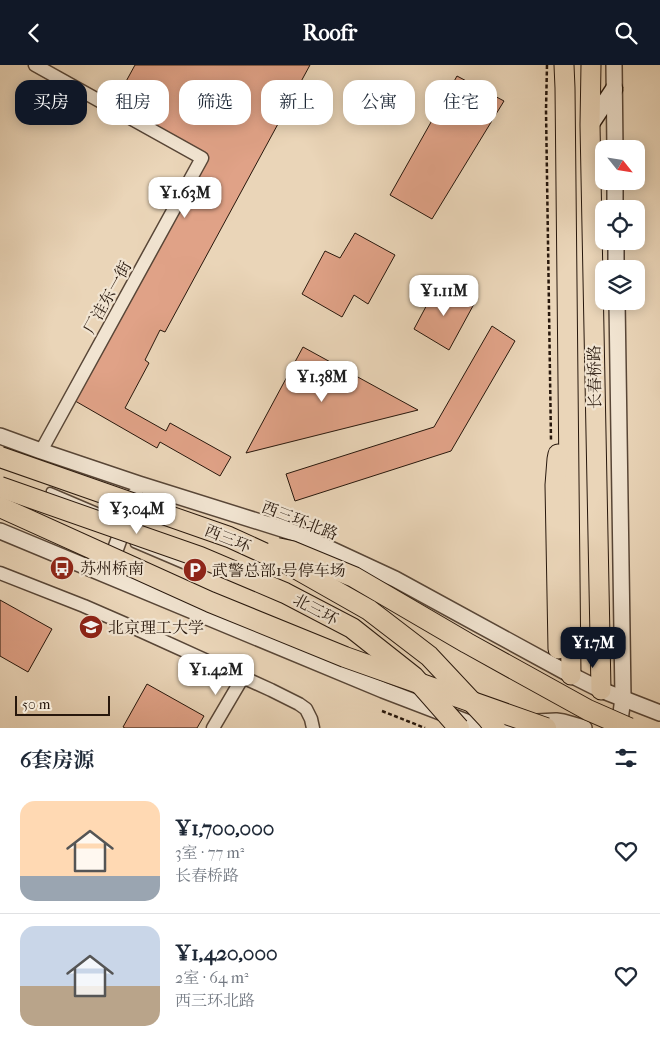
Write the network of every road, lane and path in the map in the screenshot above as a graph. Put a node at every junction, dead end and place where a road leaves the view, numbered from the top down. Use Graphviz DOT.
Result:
graph roads {
  1 [pos="35,65"];
  2 [pos="547,65"];
  3 [pos="564,65"];
  4 [pos="591,65"];
  5 [pos="614,65"];
  6 [pos="614,89"];
  7 [pos="590,125"];
  8 [pos="615,140"];
  9 [pos="617,310"];
  10 [pos="0,436"];
  11 [pos="551,447"];
  12 [pos="42,451"];
  13 [pos="0,457"];
  14 [pos="139,484"];
  15 [pos="0,487"];
  16 [pos="50,491"];
  17 [pos="0,507"];
  18 [pos="100,512"];
  19 [pos="0,531"];
  20 [pos="229,537"];
  21 [pos="120,538"];
  22 [pos="195,570"];
  23 [pos="0,573"];
  24 [pos="106,576"];
  25 [pos="565,672"];
  26 [pos="243,677"];
  27 [pos="601,690"];
  28 [pos="623,698"];
  29 [pos="382,711"];
  30 [pos="660,713"];
  31 [pos="557,725"];
  32 [pos="478,727"];
  33 [pos="214,728"];
  34 [pos="313,728"];
  35 [pos="426,728"];
  36 [pos="584,728"];
  37 [pos="606,728"];
  38 [pos="619,728"];
  39 [pos="628,728"];
  1 -- 12 [label="street, 厂洼东一街"];
  2 -- 11 [label="path"];
  3 -- 25 [label="main road, 长春桥路"];
  4 -- 7 [label="main road, 长春桥路"];
  5 -- 6 [label="street"];
  6 -- 7 [label="main road"];
  6 -- 8 [label="street"];
  7 -- 27 [label="main road, 长春桥路"];
  9 -- 28 [label="street, 长春桥路"];
  10 -- 12 [label="street, 西三环北路"];
  12 -- 14 [label="street, 西三环北路"];
  13 -- 20 [label="highway, 西三环, bridge"];
  14 -- 21 [label="street"];
  14 -- 25 [label="street, 西三环北路"];
  15 -- 32 [label="highway, 北三环, bridge"];
  16 -- 18 [label="lane"];
  17 -- 31 [label="highway, bridge"];
  19 -- 24 [label="street"];
  20 -- 32 [label="highway, 西三环, bridge"];
  20 -- 39 [label="highway, bridge"];
  21 -- 22 [label="lane"];
  21 -- 24 [label="street"];
  23 -- 26 [label="street"];
  24 -- 32 [label="street"];
  25 -- 27 [label="street, 西三环北路"];
  25 -- 31 [label="street"];
  26 -- 33 [label="street"];
  26 -- 34 [label="street"];
  27 -- 28 [label="street, 西三环北路"];
  27 -- 37 [label="street"];
  28 -- 30 [label="street, 西三环北路"];
  28 -- 38 [label="street, 长春桥路"];
  29 -- 35 [label="path"];
  31 -- 32 [label="street"];
  31 -- 36 [label="street"];
}
